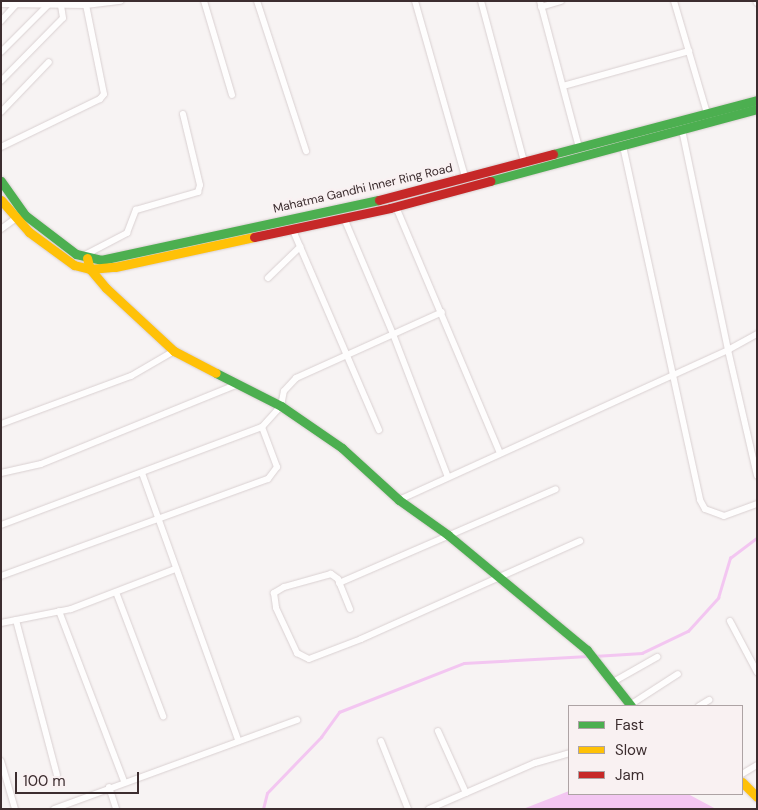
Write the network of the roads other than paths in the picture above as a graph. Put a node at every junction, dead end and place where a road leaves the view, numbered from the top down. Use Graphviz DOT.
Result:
graph roads {
  1 [pos="121,1"];
  2 [pos="204,1"];
  3 [pos="257,1"];
  4 [pos="415,1"];
  5 [pos="481,1"];
  6 [pos="561,1"];
  7 [pos="674,1"];
  8 [pos="18,2"];
  9 [pos="45,3"];
  10 [pos="1,4"];
  11 [pos="541,4"];
  12 [pos="61,5"];
  13 [pos="86,5"];
  14 [pos="1,21"];
  15 [pos="688,51"];
  16 [pos="1,52"];
  17 [pos="49,62"];
  18 [pos="1,81"];
  19 [pos="563,86"];
  20 [pos="232,94"];
  21 [pos="757,100"];
  22 [pos="757,109"];
  23 [pos="1,112"];
  24 [pos="707,113"];
  25 [pos="183,114"];
  26 [pos="682,130"];
  27 [pos="623,146"];
  28 [pos="1,147"];
  29 [pos="579,148"];
  30 [pos="306,151"];
  31 [pos="524,162"];
  32 [pos="465,178"];
  33 [pos="1,181"];
  34 [pos="1,200"];
  35 [pos="396,207"];
  36 [pos="344,218"];
  37 [pos="15,219"];
  38 [pos="292,228"];
  39 [pos="1,229"];
  40 [pos="300,247"];
  41 [pos="84,257"];
  42 [pos="90,269"];
  43 [pos="268,278"];
  44 [pos="442,312"];
  45 [pos="394,334"];
  46 [pos="757,334"];
  47 [pos="728,350"];
  48 [pos="174,351"];
  49 [pos="346,355"];
  50 [pos="674,372"];
  51 [pos="238,384"];
  52 [pos="281,406"];
  53 [pos="1,424"];
  54 [pos="262,427"];
  55 [pos="379,430"];
  56 [pos="500,453"];
  57 [pos="1,473"];
  58 [pos="142,474"];
  59 [pos="757,476"];
  60 [pos="448,477"];
  61 [pos="556,489"];
  62 [pos="399,500"];
  63 [pos="757,504"];
  64 [pos="158,520"];
  65 [pos="1,525"];
  66 [pos="448,535"];
  67 [pos="580,541"];
  68 [pos="176,569"];
  69 [pos="1,576"];
  70 [pos="498,577"];
  71 [pos="339,583"];
  72 [pos="116,592"];
  73 [pos="350,609"];
  74 [pos="59,611"];
  75 [pos="16,620"];
  76 [pos="730,621"];
  77 [pos="1,623"];
  78 [pos="657,657"];
  79 [pos="757,672"];
  80 [pos="678,674"];
  81 [pos="613,682"];
  82 [pos="709,700"];
  83 [pos="630,705"];
  84 [pos="632,705"];
  85 [pos="701,705"];
  86 [pos="163,716"];
  87 [pos="297,720"];
  88 [pos="438,731"];
  89 [pos="238,739"];
  90 [pos="381,741"];
  91 [pos="568,753"];
  92 [pos="1,761"];
  93 [pos="757,765"];
  94 [pos="743,773"];
  95 [pos="58,775"];
  96 [pos="124,781"];
  97 [pos="743,783"];
  98 [pos="109,787"];
  99 [pos="466,793"];
  100 [pos="757,797"];
  101 [pos="15,809"];
  102 [pos="54,809"];
  103 [pos="116,809"];
  104 [pos="408,809"];
  105 [pos="429,809"];
  1 -- 13 [label="street"];
  2 -- 20 [label="street"];
  3 -- 30 [label="street"];
  4 -- 32 [label="street"];
  5 -- 31 [label="street"];
  6 -- 11 [label="street"];
  7 -- 15 [label="street"];
  8 -- 9 [label="street"];
  8 -- 10 [label="street"];
  8 -- 14 [label="street"];
  9 -- 12 [label="street"];
  9 -- 16 [label="street"];
  11 -- 19 [label="street"];
  12 -- 13 [label="street"];
  12 -- 18 [label="street"];
  13 -- 28 [label="street"];
  15 -- 19 [label="street"];
  15 -- 24 [label="street"];
  17 -- 23 [label="street"];
  19 -- 29 [label="street"];
  21 -- 24 [label="main road, Mahatma Gandhi Inner Ring Road"];
  22 -- 26 [label="main road, Mahatma Gandhi Inner Ring Road"];
  24 -- 29 [label="main road, Mahatma Gandhi Inner Ring Road"];
  25 -- 41 [label="street"];
  26 -- 27 [label="main road, Mahatma Gandhi Inner Ring Road"];
  26 -- 47 [label="street"];
  27 -- 35 [label="main road, Mahatma Gandhi Inner Ring Road"];
  27 -- 50 [label="street"];
  29 -- 31 [label="main road, Mahatma Gandhi Inner Ring Road"];
  31 -- 32 [label="main road, Mahatma Gandhi Inner Ring Road"];
  32 -- 41 [label="main road, Mahatma Gandhi Inner Ring Road"];
  33 -- 41 [label="main road"];
  34 -- 37 [label="main road, Mahatma Gandhi Inner Ring Road"];
  35 -- 36 [label="main road, Mahatma Gandhi Inner Ring Road"];
  35 -- 44 [label="street"];
  36 -- 38 [label="main road, Mahatma Gandhi Inner Ring Road"];
  36 -- 45 [label="street"];
  37 -- 39 [label="street"];
  37 -- 42 [label="main road, Mahatma Gandhi Inner Ring Road"];
  38 -- 40 [label="street"];
  38 -- 42 [label="main road, Mahatma Gandhi Inner Ring Road"];
  40 -- 43 [label="street"];
  40 -- 49 [label="street"];
  41 -- 42 [label="main road"];
  42 -- 48 [label="main road"];
  44 -- 45 [label="street"];
  44 -- 56 [label="street"];
  45 -- 49 [label="street"];
  45 -- 60 [label="street"];
  46 -- 47 [label="street"];
  47 -- 50 [label="street"];
  47 -- 59 [label="street"];
  48 -- 51 [label="main road"];
  48 -- 53 [label="street"];
  49 -- 52 [label="street"];
  49 -- 55 [label="street"];
  50 -- 56 [label="street"];
  50 -- 63 [label="street"];
  51 -- 52 [label="main road"];
  51 -- 57 [label="street"];
  52 -- 54 [label="street"];
  52 -- 62 [label="main road"];
  54 -- 58 [label="street"];
  54 -- 64 [label="street"];
  56 -- 60 [label="street"];
  58 -- 64 [label="street"];
  58 -- 65 [label="street"];
  60 -- 62 [label="street"];
  61 -- 66 [label="street"];
  62 -- 66 [label="main road"];
  64 -- 68 [label="street"];
  64 -- 69 [label="street"];
  66 -- 70 [label="main road"];
  66 -- 71 [label="street"];
  67 -- 70 [label="street"];
  68 -- 72 [label="street"];
  68 -- 89 [label="street"];
  70 -- 71 [label="street"];
  70 -- 81 [label="main road"];
  71 -- 73 [label="street"];
  72 -- 74 [label="street"];
  72 -- 86 [label="street"];
  74 -- 75 [label="street"];
  74 -- 96 [label="street"];
  75 -- 77 [label="street"];
  75 -- 95 [label="street"];
  76 -- 79 [label="street"];
  78 -- 81 [label="street"];
  80 -- 84 [label="street"];
  81 -- 83 [label="main road"];
  82 -- 85 [label="street"];
  87 -- 89 [label="street"];
  88 -- 99 [label="street"];
  89 -- 96 [label="street"];
  90 -- 104 [label="street"];
  91 -- 99 [label="street"];
  92 -- 101 [label="street"];
  93 -- 94 [label="street"];
  96 -- 98 [label="street"];
  97 -- 100 [label="main road"];
  98 -- 102 [label="street"];
  98 -- 103 [label="street"];
  99 -- 105 [label="street"];
}
